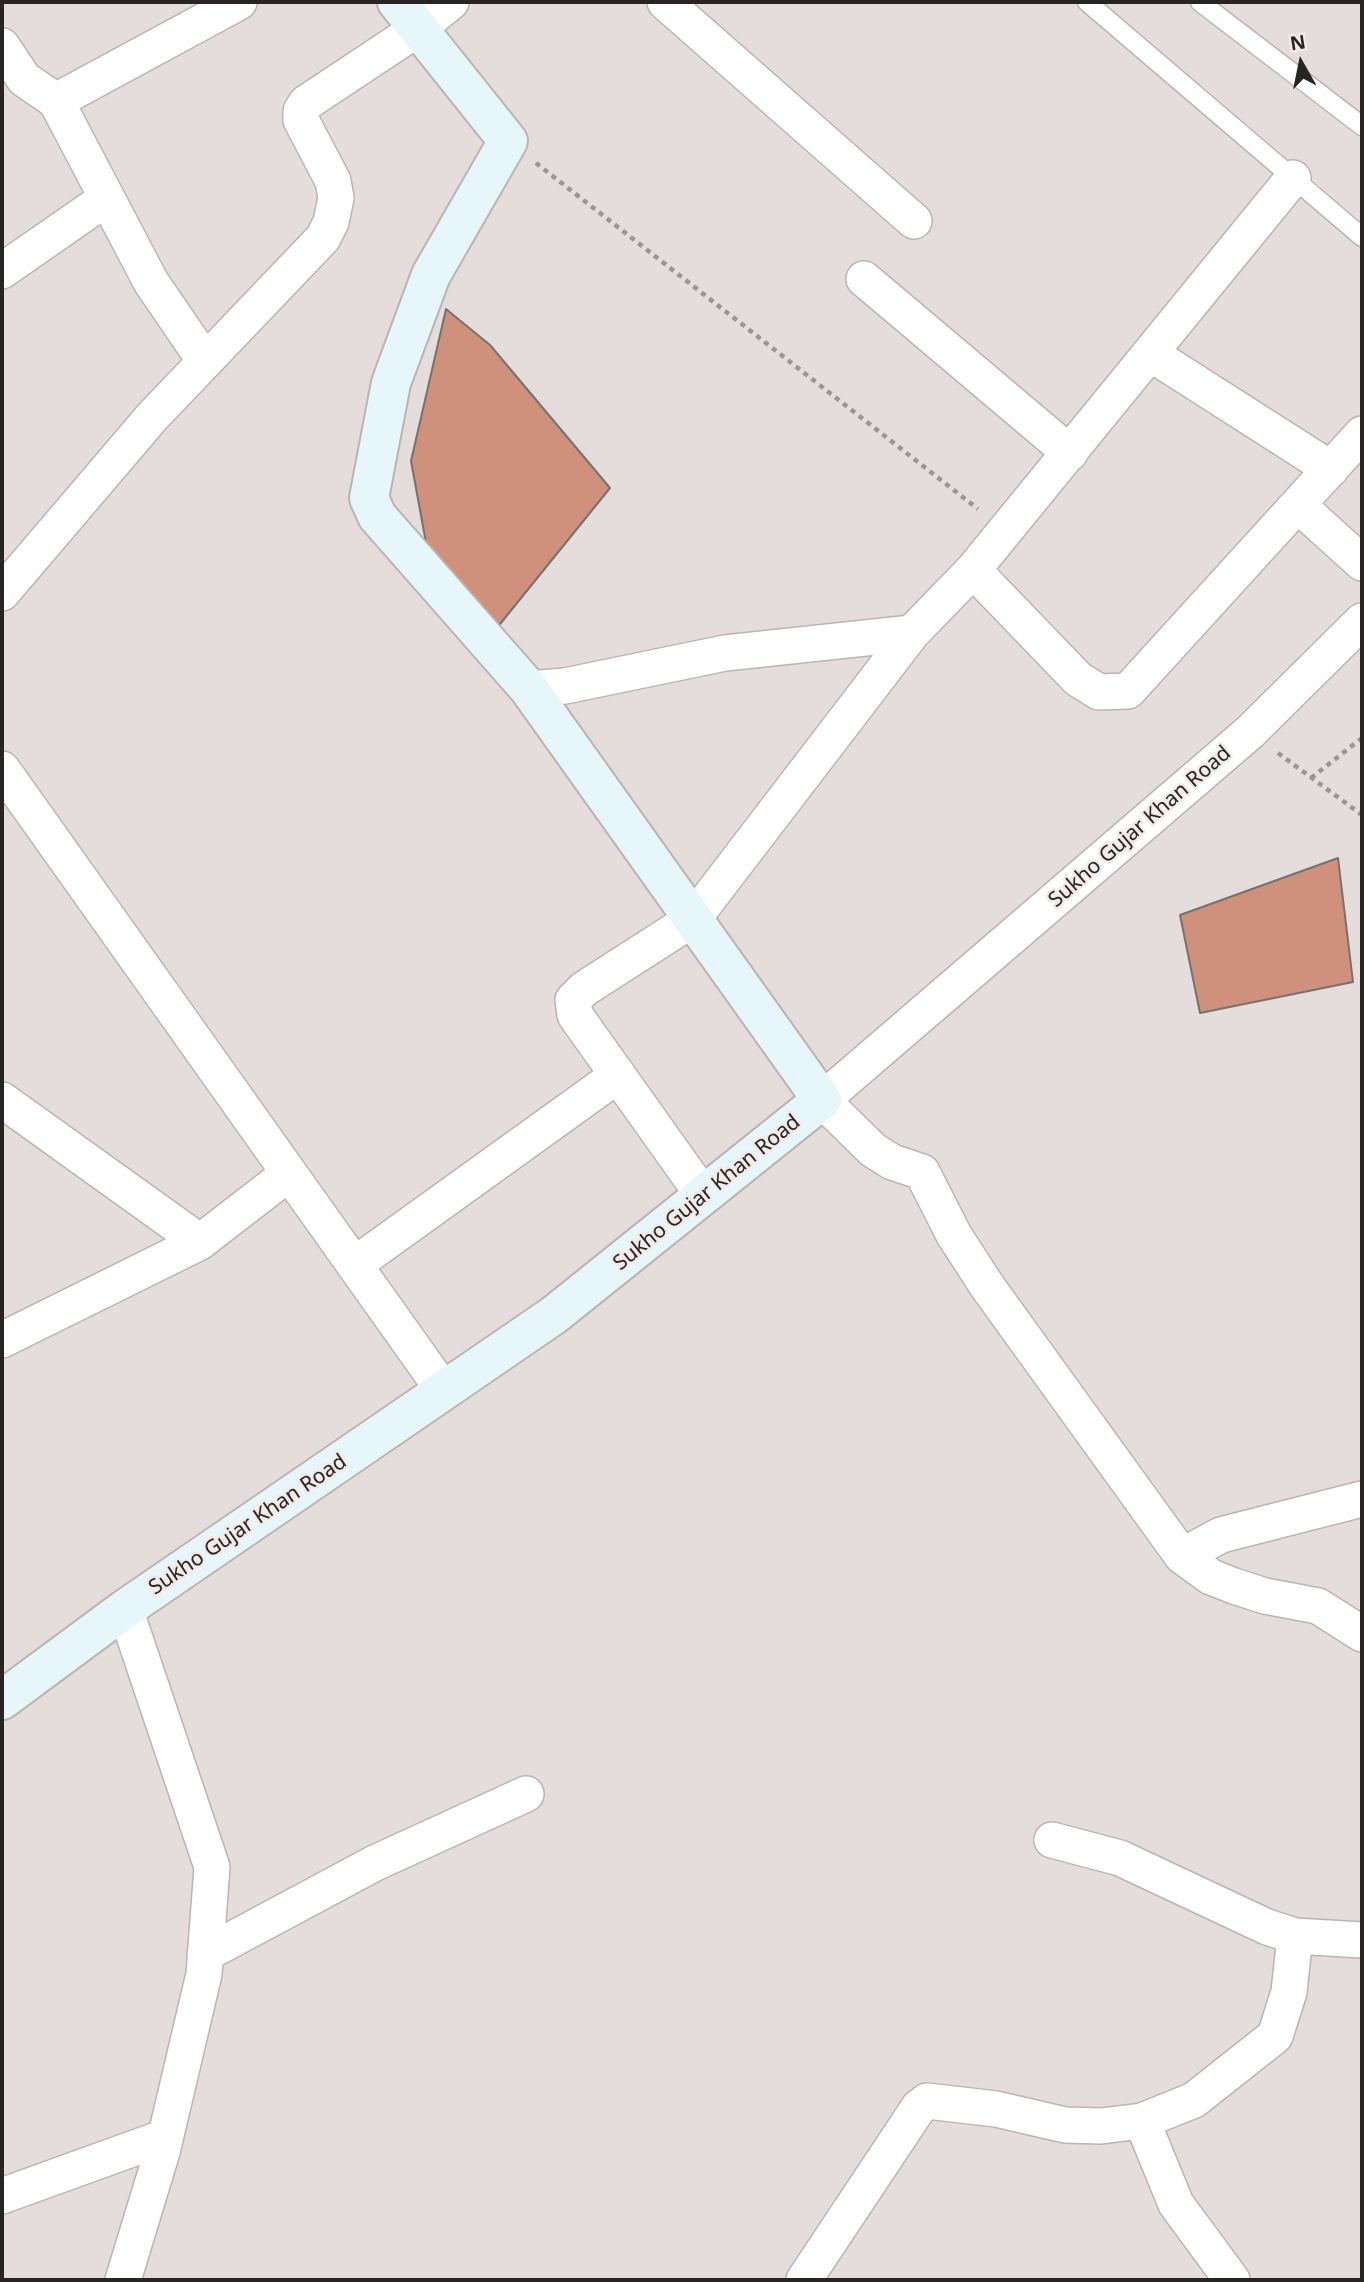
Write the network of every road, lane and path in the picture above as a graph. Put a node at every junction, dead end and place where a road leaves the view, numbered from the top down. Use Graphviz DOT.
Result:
graph roads {
  1 [pos="239,2"];
  2 [pos="451,2"];
  3 [pos="665,2"];
  4 [pos="1087,2"];
  5 [pos="1200,2"];
  6 [pos="408,15"];
  7 [pos="2,46"];
  8 [pos="11,82"];
  9 [pos="56,101"];
  10 [pos="1362,126"];
  11 [pos="508,141"];
  12 [pos="1293,178"];
  13 [pos="107,198"];
  14 [pos="914,221"];
  15 [pos="1362,237"];
  16 [pos="2,271"];
  17 [pos="864,279"];
  18 [pos="1151,354"];
  19 [pos="205,361"];
  20 [pos="1362,433"];
  21 [pos="1070,453"];
  22 [pos="1331,468"];
  23 [pos="1298,505"];
  24 [pos="1005,530"];
  25 [pos="1362,563"];
  26 [pos="973,570"];
  27 [pos="2,593"];
  28 [pos="912,633"];
  29 [pos="1357,640"];
  30 [pos="529,689"];
  31 [pos="1250,732"];
  32 [pos="1362,738"];
  33 [pos="2,769"];
  34 [pos="1311,778"];
  35 [pos="1362,815"];
  36 [pos="693,919"];
  37 [pos="618,1075"];
  38 [pos="2,1100"];
  39 [pos="822,1100"];
  40 [pos="288,1174"];
  41 [pos="703,1195"];
  42 [pos="200,1242"];
  43 [pos="354,1265"];
  44 [pos="2,1339"];
  45 [pos="444,1391"];
  46 [pos="1362,1499"];
  47 [pos="1182,1556"];
  48 [pos="125,1609"];
  49 [pos="1362,1634"];
  50 [pos="2,1700"];
  51 [pos="526,1794"];
  52 [pos="1052,1840"];
  53 [pos="1295,1936"];
  54 [pos="1362,1940"];
  55 [pos="205,1954"];
  56 [pos="1142,2121"];
  57 [pos="165,2137"];
  58 [pos="2,2196"];
  59 [pos="123,2280"];
  60 [pos="804,2280"];
  61 [pos="1232,2280"];
  1 -- 9 [label="street"];
  2 -- 6 [label="street"];
  3 -- 14 [label="street"];
  4 -- 12 [label="lane"];
  5 -- 10 [label="lane"];
  6 -- 11 [label="main road"];
  6 -- 19 [label="street"];
  7 -- 8 [label="street"];
  8 -- 9 [label="street"];
  9 -- 13 [label="street"];
  11 -- 24 [label="path"];
  11 -- 30 [label="main road"];
  12 -- 15 [label="lane"];
  12 -- 18 [label="street"];
  13 -- 16 [label="street"];
  13 -- 19 [label="street"];
  17 -- 21 [label="street"];
  18 -- 21 [label="street"];
  18 -- 22 [label="street"];
  19 -- 27 [label="street"];
  20 -- 22 [label="street"];
  21 -- 24 [label="street"];
  22 -- 23 [label="street"];
  23 -- 25 [label="street"];
  23 -- 26 [label="street"];
  24 -- 26 [label="street"];
  26 -- 28 [label="street"];
  28 -- 30 [label="street"];
  28 -- 36 [label="street"];
  29 -- 31 [label="street, Sukho Gujar Khan Road"];
  30 -- 36 [label="main road"];
  31 -- 34 [label="path"];
  31 -- 39 [label="street, Sukho Gujar Khan Road"];
  32 -- 34 [label="path"];
  33 -- 40 [label="street"];
  34 -- 35 [label="path"];
  36 -- 37 [label="street"];
  36 -- 39 [label="main road"];
  37 -- 41 [label="street"];
  37 -- 43 [label="street"];
  38 -- 42 [label="street"];
  39 -- 41 [label="main road, Sukho Gujar Khan Road"];
  39 -- 47 [label="street"];
  40 -- 42 [label="street"];
  40 -- 43 [label="street"];
  41 -- 45 [label="main road, Sukho Gujar Khan Road"];
  42 -- 44 [label="street"];
  43 -- 45 [label="street"];
  45 -- 48 [label="main road, Sukho Gujar Khan Road"];
  46 -- 47 [label="street"];
  47 -- 49 [label="street"];
  48 -- 50 [label="main road, Sukho Gujar Khan Road"];
  48 -- 55 [label="street"];
  51 -- 55 [label="street"];
  52 -- 53 [label="street"];
  53 -- 54 [label="street"];
  53 -- 56 [label="street"];
  55 -- 57 [label="street"];
  56 -- 60 [label="street"];
  56 -- 61 [label="street"];
  57 -- 58 [label="street"];
  57 -- 59 [label="street"];
}
